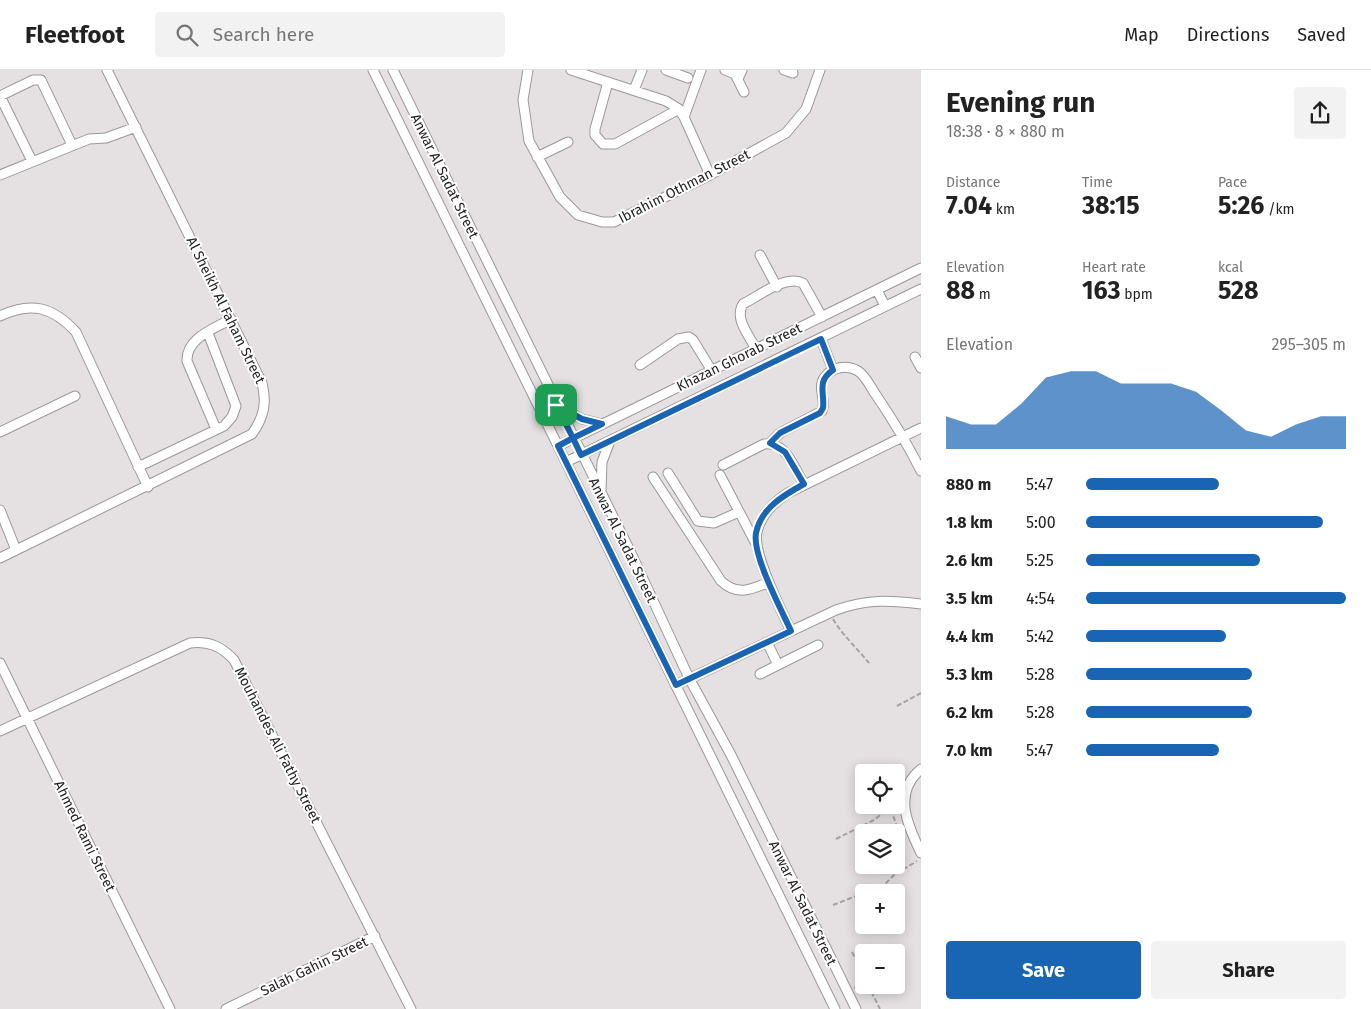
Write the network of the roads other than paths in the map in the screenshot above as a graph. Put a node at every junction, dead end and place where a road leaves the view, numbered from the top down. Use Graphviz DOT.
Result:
graph roads {
  1 [pos="108,70"];
  2 [pos="373,70"];
  3 [pos="393,70"];
  4 [pos="528,70"];
  5 [pos="571,70"];
  6 [pos="642,70"];
  7 [pos="666,70"];
  8 [pos="701,70"];
  9 [pos="725,70"];
  10 [pos="742,70"];
  11 [pos="820,70"];
  12 [pos="688,78"];
  13 [pos="738,80"];
  14 [pos="608,82"];
  15 [pos="634,90"];
  16 [pos="744,92"];
  17 [pos="0,96"];
  18 [pos="681,113"];
  19 [pos="136,127"];
  20 [pos="568,142"];
  21 [pos="72,145"];
  22 [pos="538,157"];
  23 [pos="32,161"];
  24 [pos="0,175"];
  25 [pos="710,175"];
  26 [pos="760,255"];
  27 [pos="921,268"];
  28 [pos="777,286"];
  29 [pos="921,289"];
  30 [pos="877,290"];
  31 [pos="886,306"];
  32 [pos="0,316"];
  33 [pos="822,316"];
  34 [pos="231,319"];
  35 [pos="208,333"];
  36 [pos="821,339"];
  37 [pos="756,349"];
  38 [pos="915,357"];
  39 [pos="640,365"];
  40 [pos="921,368"];
  41 [pos="833,370"];
  42 [pos="712,371"];
  43 [pos="75,396"];
  44 [pos="556,405"];
  45 [pos="602,424"];
  46 [pos="921,428"];
  47 [pos="216,429"];
  48 [pos="0,432"];
  49 [pos="904,437"];
  50 [pos="573,438"];
  51 [pos="610,441"];
  52 [pos="770,443"];
  53 [pos="558,446"];
  54 [pos="581,455"];
  55 [pos="566,462"];
  56 [pos="722,465"];
  57 [pos="138,467"];
  58 [pos="921,471"];
  59 [pos="668,473"];
  60 [pos="720,475"];
  61 [pos="654,477"];
  62 [pos="804,484"];
  63 [pos="148,487"];
  64 [pos="601,494"];
  65 [pos="685,502"];
  66 [pos="0,510"];
  67 [pos="676,512"];
  68 [pos="739,512"];
  69 [pos="756,545"];
  70 [pos="16,550"];
  71 [pos="0,558"];
  72 [pos="769,582"];
  73 [pos="921,604"];
  74 [pos="791,631"];
  75 [pos="766,642"];
  76 [pos="818,645"];
  77 [pos="0,663"];
  78 [pos="778,665"];
  79 [pos="760,674"];
  80 [pos="689,678"];
  81 [pos="676,685"];
  82 [pos="27,717"];
  83 [pos="0,731"];
  84 [pos="921,769"];
  85 [pos="919,857"];
  86 [pos="375,936"];
  87 [pos="170,1009"];
  88 [pos="226,1009"];
  89 [pos="411,1009"];
  90 [pos="835,1009"];
  91 [pos="856,1009"];
  1 -- 19 [label="street, Al Sheikh Al Faham Street"];
  2 -- 53 [label="street, Anwar Al Sadat Street"];
  3 -- 44 [label="street, Anwar Al Sadat Street"];
  4 -- 22 [label="street, Ibrahim Othman Street"];
  5 -- 14 [label="street"];
  6 -- 15 [label="street"];
  7 -- 12 [label="street"];
  8 -- 18 [label="street"];
  9 -- 13 [label="street"];
  10 -- 13 [label="street"];
  11 -- 25 [label="street, Ibrahim Othman Street"];
  13 -- 16 [label="street"];
  14 -- 15 [label="street"];
  14 -- 18 [label="street"];
  15 -- 18 [label="street"];
  17 -- 21 [label="street"];
  17 -- 23 [label="street"];
  18 -- 25 [label="street"];
  19 -- 21 [label="street"];
  19 -- 34 [label="street, Al Sheikh Al Faham Street"];
  20 -- 22 [label="street"];
  21 -- 23 [label="street"];
  22 -- 25 [label="street, Ibrahim Othman Street"];
  23 -- 24 [label="street"];
  26 -- 28 [label="street"];
  27 -- 30 [label="street, Khazan Ghorab Street"];
  28 -- 33 [label="street"];
  28 -- 37 [label="street"];
  29 -- 31 [label="street, Khazan Ghorab Street"];
  30 -- 31 [label="street"];
  30 -- 33 [label="street, Khazan Ghorab Street"];
  31 -- 36 [label="street, Khazan Ghorab Street"];
  32 -- 57 [label="street"];
  33 -- 37 [label="street, Khazan Ghorab Street"];
  34 -- 35 [label="street"];
  34 -- 63 [label="street, Al Sheikh Al Faham Street"];
  35 -- 47 [label="street"];
  35 -- 47 [label="street"];
  36 -- 41 [label="street"];
  36 -- 51 [label="street, Khazan Ghorab Street"];
  37 -- 42 [label="street, Khazan Ghorab Street"];
  38 -- 40 [label="street"];
  39 -- 42 [label="street"];
  41 -- 49 [label="street"];
  41 -- 52 [label="street"];
  42 -- 45 [label="street, Khazan Ghorab Street"];
  43 -- 48 [label="street"];
  44 -- 45 [label="street"];
  44 -- 50 [label="street, Anwar Al Sadat Street"];
  45 -- 50 [label="street, Khazan Ghorab Street"];
  46 -- 49 [label="street"];
  47 -- 57 [label="street"];
  49 -- 58 [label="street"];
  49 -- 62 [label="street"];
  50 -- 53 [label="street, Khazan Ghorab Street"];
  50 -- 54 [label="street, Anwar Al Sadat Street"];
  51 -- 54 [label="street, Khazan Ghorab Street"];
  51 -- 64 [label="street"];
  52 -- 56 [label="street"];
  52 -- 62 [label="street"];
  53 -- 55 [label="street, Anwar Al Sadat Street"];
  54 -- 55 [label="street, Khazan Ghorab Street"];
  54 -- 64 [label="street, Anwar Al Sadat Street"];
  55 -- 81 [label="street, Anwar Al Sadat Street"];
  57 -- 63 [label="street"];
  59 -- 65 [label="street"];
  60 -- 68 [label="street"];
  61 -- 67 [label="street"];
  62 -- 69 [label="street"];
  63 -- 70 [label="street, Al Sheikh Al Faham Street"];
  64 -- 80 [label="street, Anwar Al Sadat Street"];
  65 -- 67 [label="street"];
  65 -- 68 [label="street"];
  66 -- 70 [label="street"];
  67 -- 72 [label="street"];
  68 -- 69 [label="street"];
  69 -- 72 [label="street"];
  70 -- 71 [label="street, Al Sheikh Al Faham Street"];
  72 -- 74 [label="street"];
  73 -- 74 [label="street"];
  74 -- 75 [label="street"];
  75 -- 78 [label="street"];
  75 -- 80 [label="street"];
  76 -- 78 [label="street"];
  77 -- 82 [label="street, Ahmed Rami Street"];
  78 -- 79 [label="street"];
  80 -- 81 [label="street"];
  80 -- 91 [label="street, Anwar Al Sadat Street"];
  81 -- 90 [label="street, Anwar Al Sadat Street"];
  82 -- 83 [label="street, Mouhandes Ali Fathy Street"];
  82 -- 86 [label="street, Mouhandes Ali Fathy Street"];
  82 -- 87 [label="street, Ahmed Rami Street"];
  84 -- 85 [label="street"];
  86 -- 88 [label="street, Salah Gahin Street"];
  86 -- 89 [label="street, Mouhandes Ali Fathy Street"];
}
